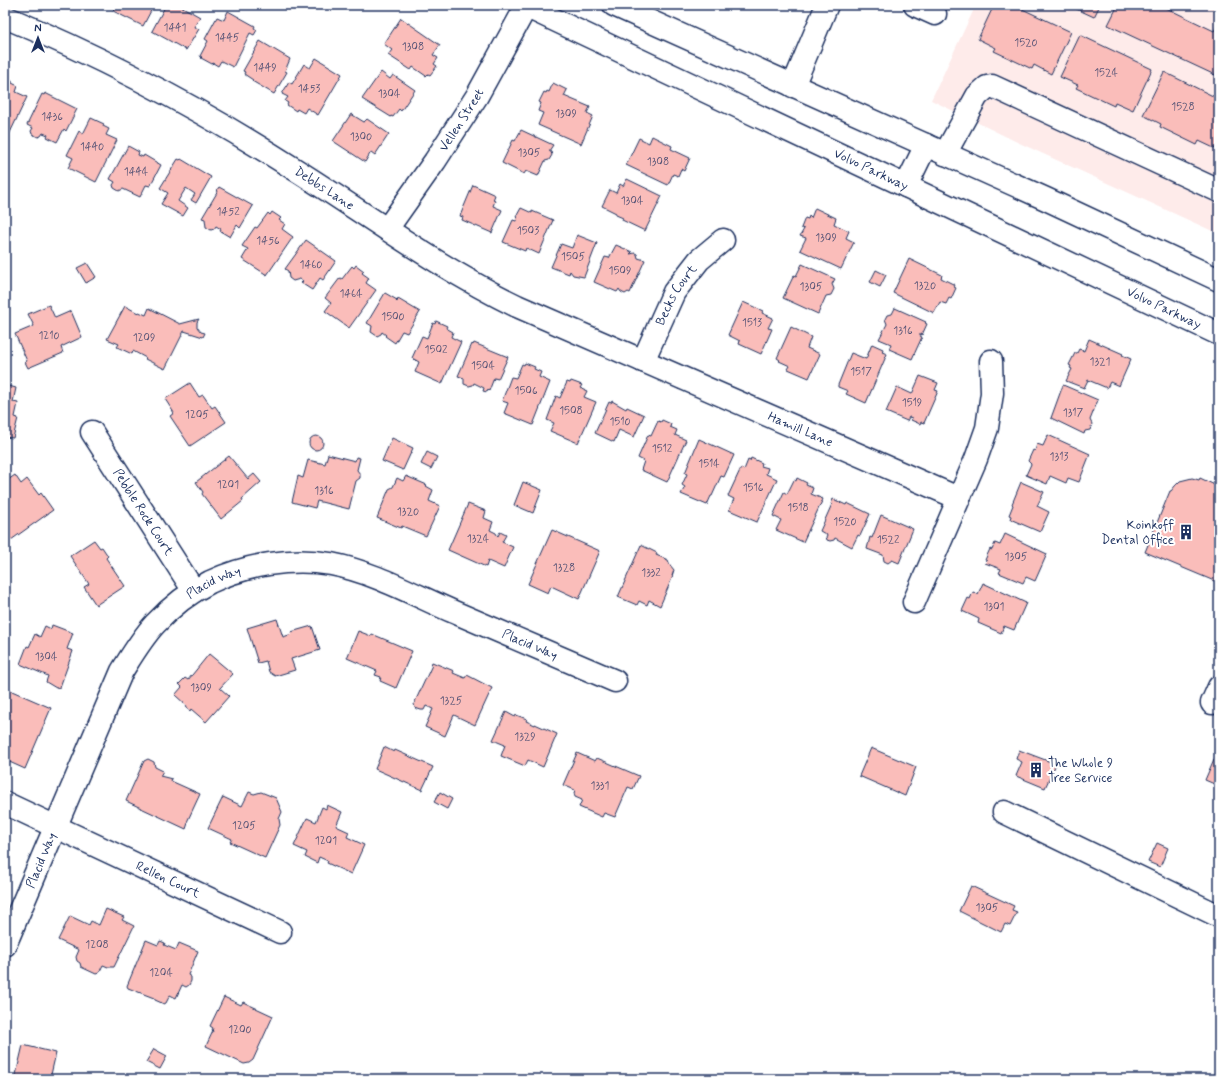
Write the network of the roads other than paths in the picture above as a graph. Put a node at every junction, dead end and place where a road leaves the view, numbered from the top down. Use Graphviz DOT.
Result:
graph roads {
  1 [pos="525,5"];
  2 [pos="614,5"];
  3 [pos="827,5"];
  4 [pos="914,5"];
  5 [pos="935,14"];
  6 [pos="5,17"];
  7 [pos="793,86"];
  8 [pos="935,149"];
  9 [pos="906,186"];
  10 [pos="1219,191"];
  11 [pos="387,229"];
  12 [pos="723,240"];
  13 [pos="1219,280"];
  14 [pos="1219,334"];
  15 [pos="643,361"];
  16 [pos="991,361"];
  17 [pos="92,432"];
  18 [pos="958,498"];
  19 [pos="194,592"];
  20 [pos="914,602"];
  21 [pos="615,681"];
  22 [pos="5,803"];
  23 [pos="1004,812"];
  24 [pos="56,827"];
  25 [pos="1219,916"];
  26 [pos="280,932"];
  27 [pos="5,945"];
  1 -- 9 [label="street, Volvo Parkway"];
  1 -- 11 [label="street, Vellen Street"];
  2 -- 7 [label="street"];
  3 -- 7 [label="street"];
  4 -- 5 [label="street"];
  6 -- 11 [label="street, Debbs Lane"];
  7 -- 8 [label="street"];
  8 -- 9 [label="street"];
  8 -- 10 [label="street"];
  8 -- 13 [label="street"];
  9 -- 14 [label="street, Volvo Parkway"];
  11 -- 15 [label="street, Debbs Lane"];
  12 -- 15 [label="street, Becks Court"];
  15 -- 18 [label="street, Hamill Lane"];
  16 -- 18 [label="street"];
  17 -- 19 [label="street, Pebble Rock Court"];
  18 -- 20 [label="street"];
  19 -- 21 [label="street, Placid Way"];
  19 -- 24 [label="street, Placid Way"];
  22 -- 24 [label="street, Rellen Court"];
  23 -- 25 [label="street"];
  24 -- 26 [label="street, Rellen Court"];
  24 -- 27 [label="street, Placid Way"];
}
